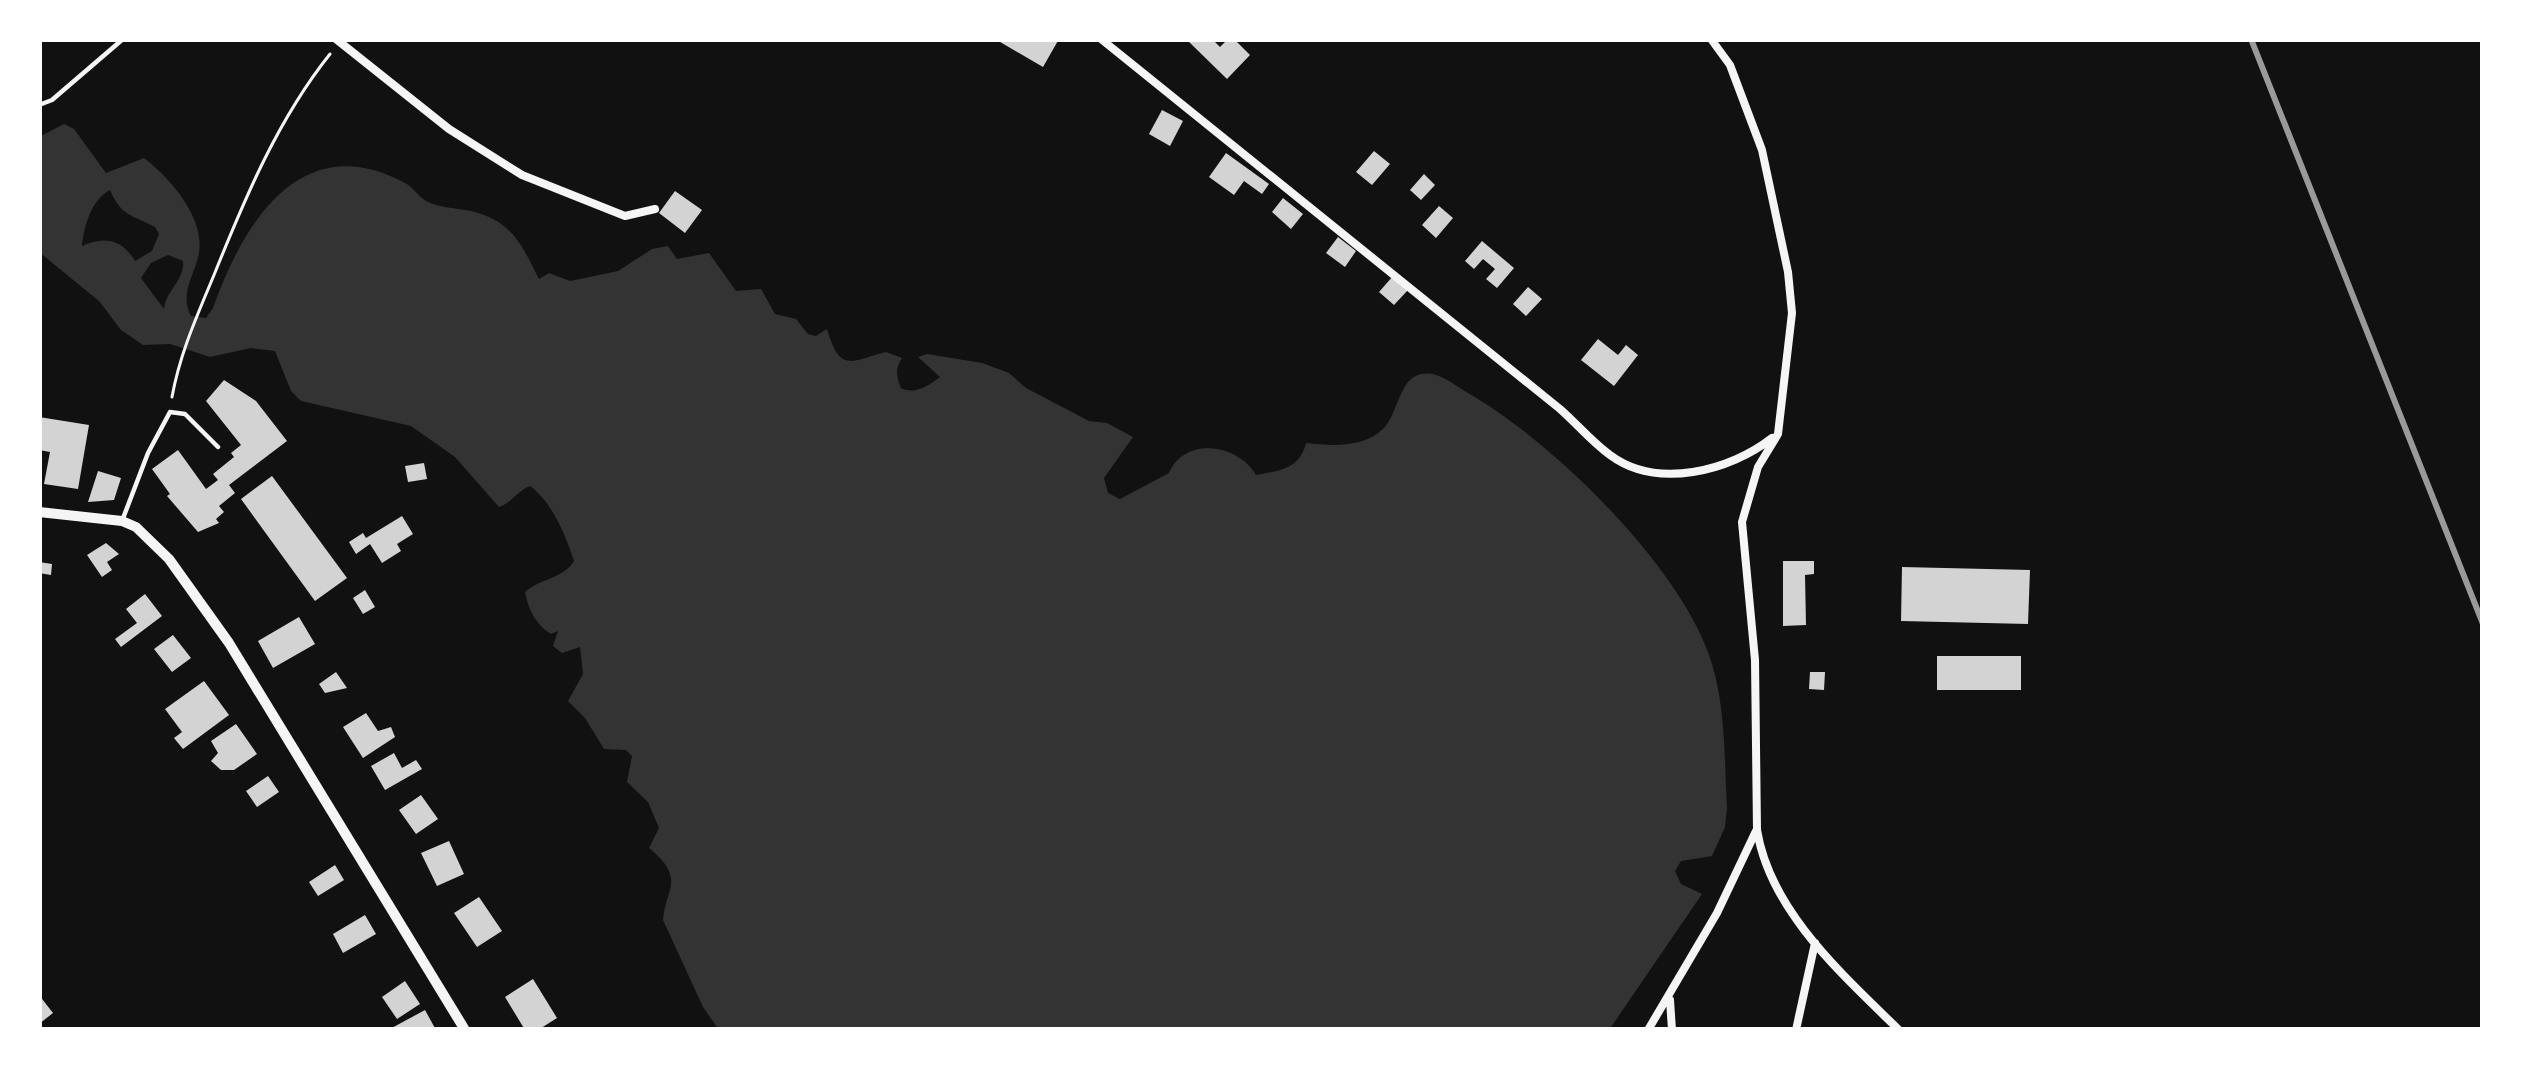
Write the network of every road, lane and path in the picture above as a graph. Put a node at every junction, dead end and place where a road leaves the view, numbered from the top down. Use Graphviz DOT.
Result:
graph roads {
  1 [pos="123,39"];
  2 [pos="356,39"];
  3 [pos="1101,39"];
  4 [pos="1711,39"];
  5 [pos="341,43"];
  6 [pos="39,105"];
  7 [pos="656,209"];
  8 [pos="170,412"];
  9 [pos="1778,434"];
  10 [pos="218,447"];
  11 [pos="39,512"];
  12 [pos="122,520"];
  13 [pos="1757,830"];
  14 [pos="1815,942"];
  15 [pos="1670,998"];
  16 [pos="465,1030"];
  17 [pos="1648,1030"];
  18 [pos="1672,1030"];
  19 [pos="1796,1030"];
  20 [pos="1899,1030"];
  1 -- 6 [label="lane"];
  2 -- 5 [label="street"];
  3 -- 9 [label="street"];
  4 -- 9 [label="street"];
  5 -- 7 [label="street"];
  5 -- 8 [label="path"];
  8 -- 10 [label="lane"];
  8 -- 12 [label="lane"];
  9 -- 13 [label="street"];
  11 -- 12 [label="street"];
  12 -- 16 [label="street"];
  13 -- 14 [label="street"];
  13 -- 15 [label="street"];
  14 -- 19 [label="street"];
  14 -- 20 [label="street"];
  15 -- 17 [label="street"];
  15 -- 18 [label="street"];
}
